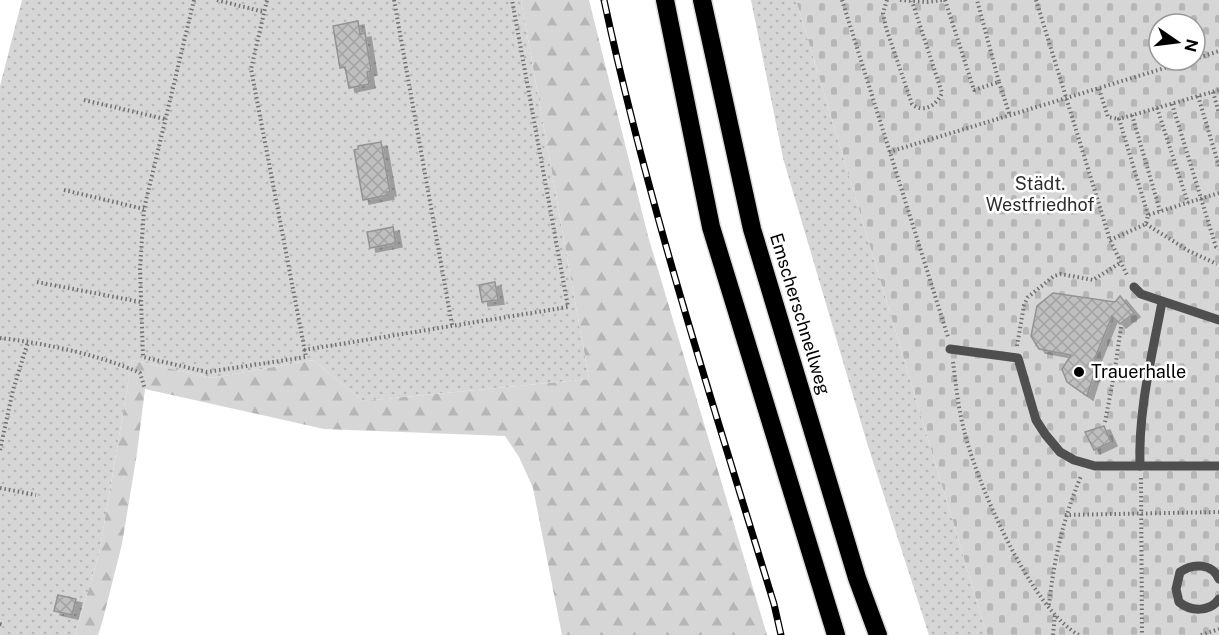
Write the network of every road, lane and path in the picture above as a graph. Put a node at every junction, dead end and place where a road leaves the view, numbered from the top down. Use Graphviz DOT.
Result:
graph roads {
  1 [pos="194,0"];
  2 [pos="218,0"];
  3 [pos="267,0"];
  4 [pos="394,0"];
  5 [pos="512,0"];
  6 [pos="665,0"];
  7 [pos="702,0"];
  8 [pos="844,0"];
  9 [pos="886,0"];
  10 [pos="900,0"];
  11 [pos="943,0"];
  12 [pos="977,0"];
  13 [pos="1036,0"];
  14 [pos="912,1"];
  15 [pos="264,12"];
  16 [pos="1151,72"];
  17 [pos="999,82"];
  18 [pos="1099,88"];
  19 [pos="1219,90"];
  20 [pos="1213,92"];
  21 [pos="1198,96"];
  22 [pos="1066,99"];
  23 [pos="84,100"];
  24 [pos="1172,104"];
  25 [pos="1157,108"];
  26 [pos="1219,113"];
  27 [pos="1132,115"];
  28 [pos="1010,116"];
  29 [pos="1119,118"];
  30 [pos="165,119"];
  31 [pos="890,152"];
  32 [pos="1219,166"];
  33 [pos="64,190"];
  34 [pos="1219,193"];
  35 [pos="1202,198"];
  36 [pos="1188,202"];
  37 [pos="144,208"];
  38 [pos="1160,211"];
  39 [pos="1148,215"];
  40 [pos="1146,224"];
  41 [pos="1110,240"];
  42 [pos="1219,249"];
  43 [pos="1219,258"];
  44 [pos="1218,264"];
  45 [pos="37,282"];
  46 [pos="1134,287"];
  47 [pos="141,302"];
  48 [pos="1162,302"];
  49 [pos="1219,320"];
  50 [pos="452,325"];
  51 [pos="1121,327"];
  52 [pos="0,338"];
  53 [pos="28,342"];
  54 [pos="950,349"];
  55 [pos="304,350"];
  56 [pos="1018,358"];
  57 [pos="1114,375"];
  58 [pos="1147,380"];
  59 [pos="145,389"];
  60 [pos="1105,423"];
  61 [pos="0,450"];
  62 [pos="1085,465"];
  63 [pos="1140,466"];
  64 [pos="1219,466"];
  65 [pos="0,488"];
  66 [pos="36,495"];
  67 [pos="1219,512"];
  68 [pos="1141,513"];
  69 [pos="1065,515"];
  70 [pos="1219,579"];
  71 [pos="1219,599"];
  72 [pos="1048,605"];
  73 [pos="1055,614"];
  74 [pos="1219,629"];
  75 [pos="836,635"];
  76 [pos="878,635"];
  77 [pos="1053,635"];
  78 [pos="1079,635"];
  79 [pos="1142,635"];
  80 [pos="1201,635"];
  1 -- 30 [label="path"];
  2 -- 15 [label="path"];
  3 -- 15 [label="path"];
  4 -- 50 [label="path"];
  5 -- 50 [label="path"];
  6 -- 75 [label="highway"];
  7 -- 76 [label="highway, Emscherschnellweg"];
  8 -- 31 [label="path"];
  9 -- 14 [label="path"];
  10 -- 14 [label="path"];
  11 -- 14 [label="path"];
  11 -- 17 [label="path"];
  12 -- 17 [label="path"];
  13 -- 22 [label="path"];
  15 -- 55 [label="path"];
  16 -- 18 [label="path"];
  17 -- 28 [label="path"];
  18 -- 22 [label="path"];
  18 -- 29 [label="path"];
  19 -- 20 [label="path"];
  20 -- 21 [label="path"];
  20 -- 26 [label="path"];
  21 -- 24 [label="path"];
  21 -- 32 [label="path"];
  22 -- 28 [label="path"];
  22 -- 41 [label="path"];
  23 -- 30 [label="path"];
  24 -- 25 [label="path"];
  24 -- 35 [label="path"];
  25 -- 27 [label="path"];
  25 -- 36 [label="path"];
  27 -- 29 [label="path"];
  27 -- 38 [label="path"];
  28 -- 31 [label="path"];
  29 -- 39 [label="path"];
  30 -- 37 [label="path"];
  31 -- 54 [label="path"];
  33 -- 37 [label="path"];
  34 -- 35 [label="path"];
  35 -- 36 [label="path"];
  35 -- 42 [label="path"];
  36 -- 38 [label="path"];
  37 -- 47 [label="path"];
  38 -- 39 [label="path"];
  39 -- 40 [label="path"];
  40 -- 41 [label="path"];
  40 -- 44 [label="path"];
  41 -- 56 [label="path"];
  43 -- 44 [label="path"];
  45 -- 47 [label="path"];
  46 -- 48 [label="lane"];
  47 -- 55 [label="path"];
  48 -- 49 [label="lane"];
  48 -- 58 [label="lane"];
  50 -- 55 [label="path"];
  51 -- 57 [label="path"];
  52 -- 53 [label="path"];
  53 -- 59 [label="path"];
  53 -- 61 [label="path"];
  54 -- 56 [label="lane"];
  54 -- 72 [label="path"];
  56 -- 62 [label="lane"];
  57 -- 58 [label="path"];
  57 -- 60 [label="path"];
  58 -- 63 [label="lane"];
  62 -- 63 [label="lane"];
  62 -- 69 [label="path"];
  63 -- 64 [label="lane"];
  63 -- 68 [label="path"];
  65 -- 66 [label="path"];
  67 -- 68 [label="path"];
  68 -- 69 [label="path"];
  68 -- 79 [label="path"];
  69 -- 72 [label="path"];
  70 -- 71 [label="lane"];
  72 -- 73 [label="path"];
  73 -- 77 [label="path"];
  73 -- 78 [label="path"];
  74 -- 80 [label="path"];
}
